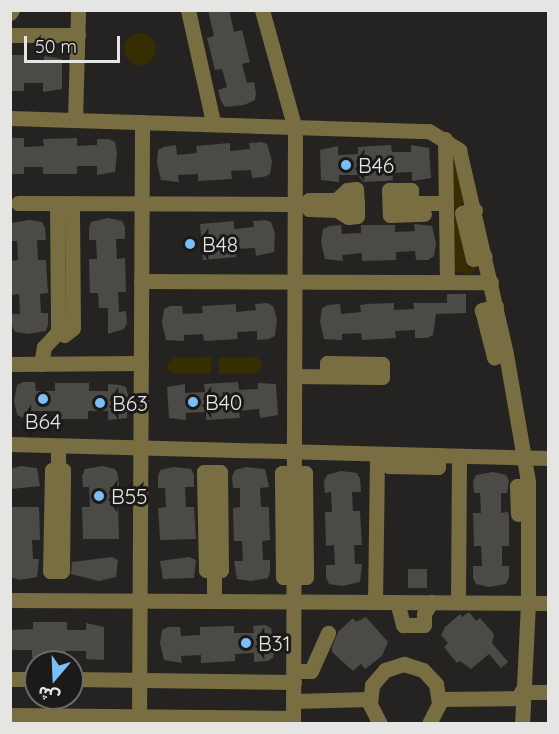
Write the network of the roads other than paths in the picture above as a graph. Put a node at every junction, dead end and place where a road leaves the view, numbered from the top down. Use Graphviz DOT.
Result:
graph roads {
  1 [pos="78,10"];
  2 [pos="188,10"];
  3 [pos="262,10"];
  4 [pos="10,35"];
  5 [pos="78,35"];
  6 [pos="212,117"];
  7 [pos="10,118"];
  8 [pos="75,120"];
  9 [pos="142,122"];
  10 [pos="295,129"];
  11 [pos="445,139"];
  12 [pos="445,202"];
  13 [pos="18,203"];
  14 [pos="65,203"];
  15 [pos="357,203"];
  16 [pos="141,204"];
  17 [pos="302,204"];
  18 [pos="417,209"];
  19 [pos="141,281"];
  20 [pos="295,282"];
  21 [pos="447,282"];
  22 [pos="491,282"];
  23 [pos="141,363"];
  24 [pos="10,364"];
  25 [pos="41,364"];
  26 [pos="294,376"];
  27 [pos="327,376"];
  28 [pos="10,444"];
  29 [pos="58,446"];
  30 [pos="140,448"];
  31 [pos="294,452"];
  32 [pos="383,454"];
  33 [pos="459,456"];
  34 [pos="524,457"];
  35 [pos="549,458"];
  36 [pos="212,472"];
  37 [pos="294,473"];
  38 [pos="56,571"];
  39 [pos="294,577"];
  40 [pos="10,600"];
  41 [pos="140,601"];
  42 [pos="214,601"];
  43 [pos="294,602"];
  44 [pos="375,602"];
  45 [pos="397,602"];
  46 [pos="431,602"];
  47 [pos="458,602"];
  48 [pos="528,603"];
  49 [pos="549,603"];
  50 [pos="328,633"];
  51 [pos="294,677"];
  52 [pos="84,679"];
  53 [pos="140,680"];
  54 [pos="549,692"];
  55 [pos="521,695"];
  56 [pos="369,699"];
  57 [pos="439,699"];
  58 [pos="294,701"];
  59 [pos="10,715"];
  60 [pos="139,719"];
  61 [pos="293,721"];
  62 [pos="380,723"];
  63 [pos="429,723"];
  64 [pos="522,723"];
  1 -- 5 [label="street"];
  2 -- 6 [label="street"];
  3 -- 10 [label="street"];
  4 -- 5 [label="street"];
  5 -- 8 [label="street"];
  7 -- 8 [label="street"];
  8 -- 9 [label="street"];
  9 -- 10 [label="street"];
  9 -- 16 [label="street"];
  10 -- 11 [label="street"];
  10 -- 17 [label="street"];
  11 -- 12 [label="street"];
  11 -- 22 [label="street"];
  12 -- 18 [label="street"];
  12 -- 21 [label="street"];
  13 -- 14 [label="street"];
  14 -- 16 [label="street"];
  14 -- 25 [label="street"];
  15 -- 17 [label="street"];
  16 -- 17 [label="street"];
  16 -- 19 [label="street"];
  17 -- 20 [label="street"];
  18 -- 18 [label="street"];
  19 -- 20 [label="street"];
  19 -- 23 [label="street"];
  20 -- 21 [label="street"];
  20 -- 26 [label="street"];
  21 -- 22 [label="street"];
  22 -- 34 [label="street"];
  23 -- 25 [label="street"];
  23 -- 30 [label="street"];
  24 -- 25 [label="street"];
  26 -- 27 [label="street"];
  26 -- 31 [label="street"];
  28 -- 29 [label="street"];
  29 -- 30 [label="street"];
  29 -- 38 [label="street"];
  30 -- 31 [label="street"];
  30 -- 41 [label="street"];
  31 -- 32 [label="street"];
  31 -- 37 [label="street"];
  32 -- 33 [label="street"];
  32 -- 44 [label="street"];
  33 -- 34 [label="street"];
  33 -- 47 [label="street"];
  34 -- 35 [label="street"];
  34 -- 48 [label="street"];
  36 -- 42 [label="street"];
  37 -- 39 [label="street"];
  37 -- 39 [label="street"];
  39 -- 43 [label="street"];
  40 -- 41 [label="street"];
  41 -- 42 [label="street"];
  41 -- 53 [label="street"];
  42 -- 43 [label="street"];
  43 -- 44 [label="street"];
  43 -- 51 [label="street"];
  44 -- 45 [label="street"];
  45 -- 46 [label="street"];
  45 -- 46 [label="street"];
  46 -- 47 [label="street"];
  47 -- 48 [label="street"];
  48 -- 49 [label="street"];
  48 -- 55 [label="street"];
  50 -- 51 [label="street"];
  51 -- 53 [label="street"];
  51 -- 58 [label="street"];
  52 -- 53 [label="street"];
  53 -- 60 [label="street"];
  54 -- 55 [label="street"];
  55 -- 57 [label="street"];
  55 -- 64 [label="street"];
  56 -- 57 [label="street"];
  56 -- 58 [label="street"];
  56 -- 62 [label="street"];
  57 -- 63 [label="street"];
  58 -- 61 [label="street"];
  59 -- 60 [label="street"];
  60 -- 61 [label="street"];
}
